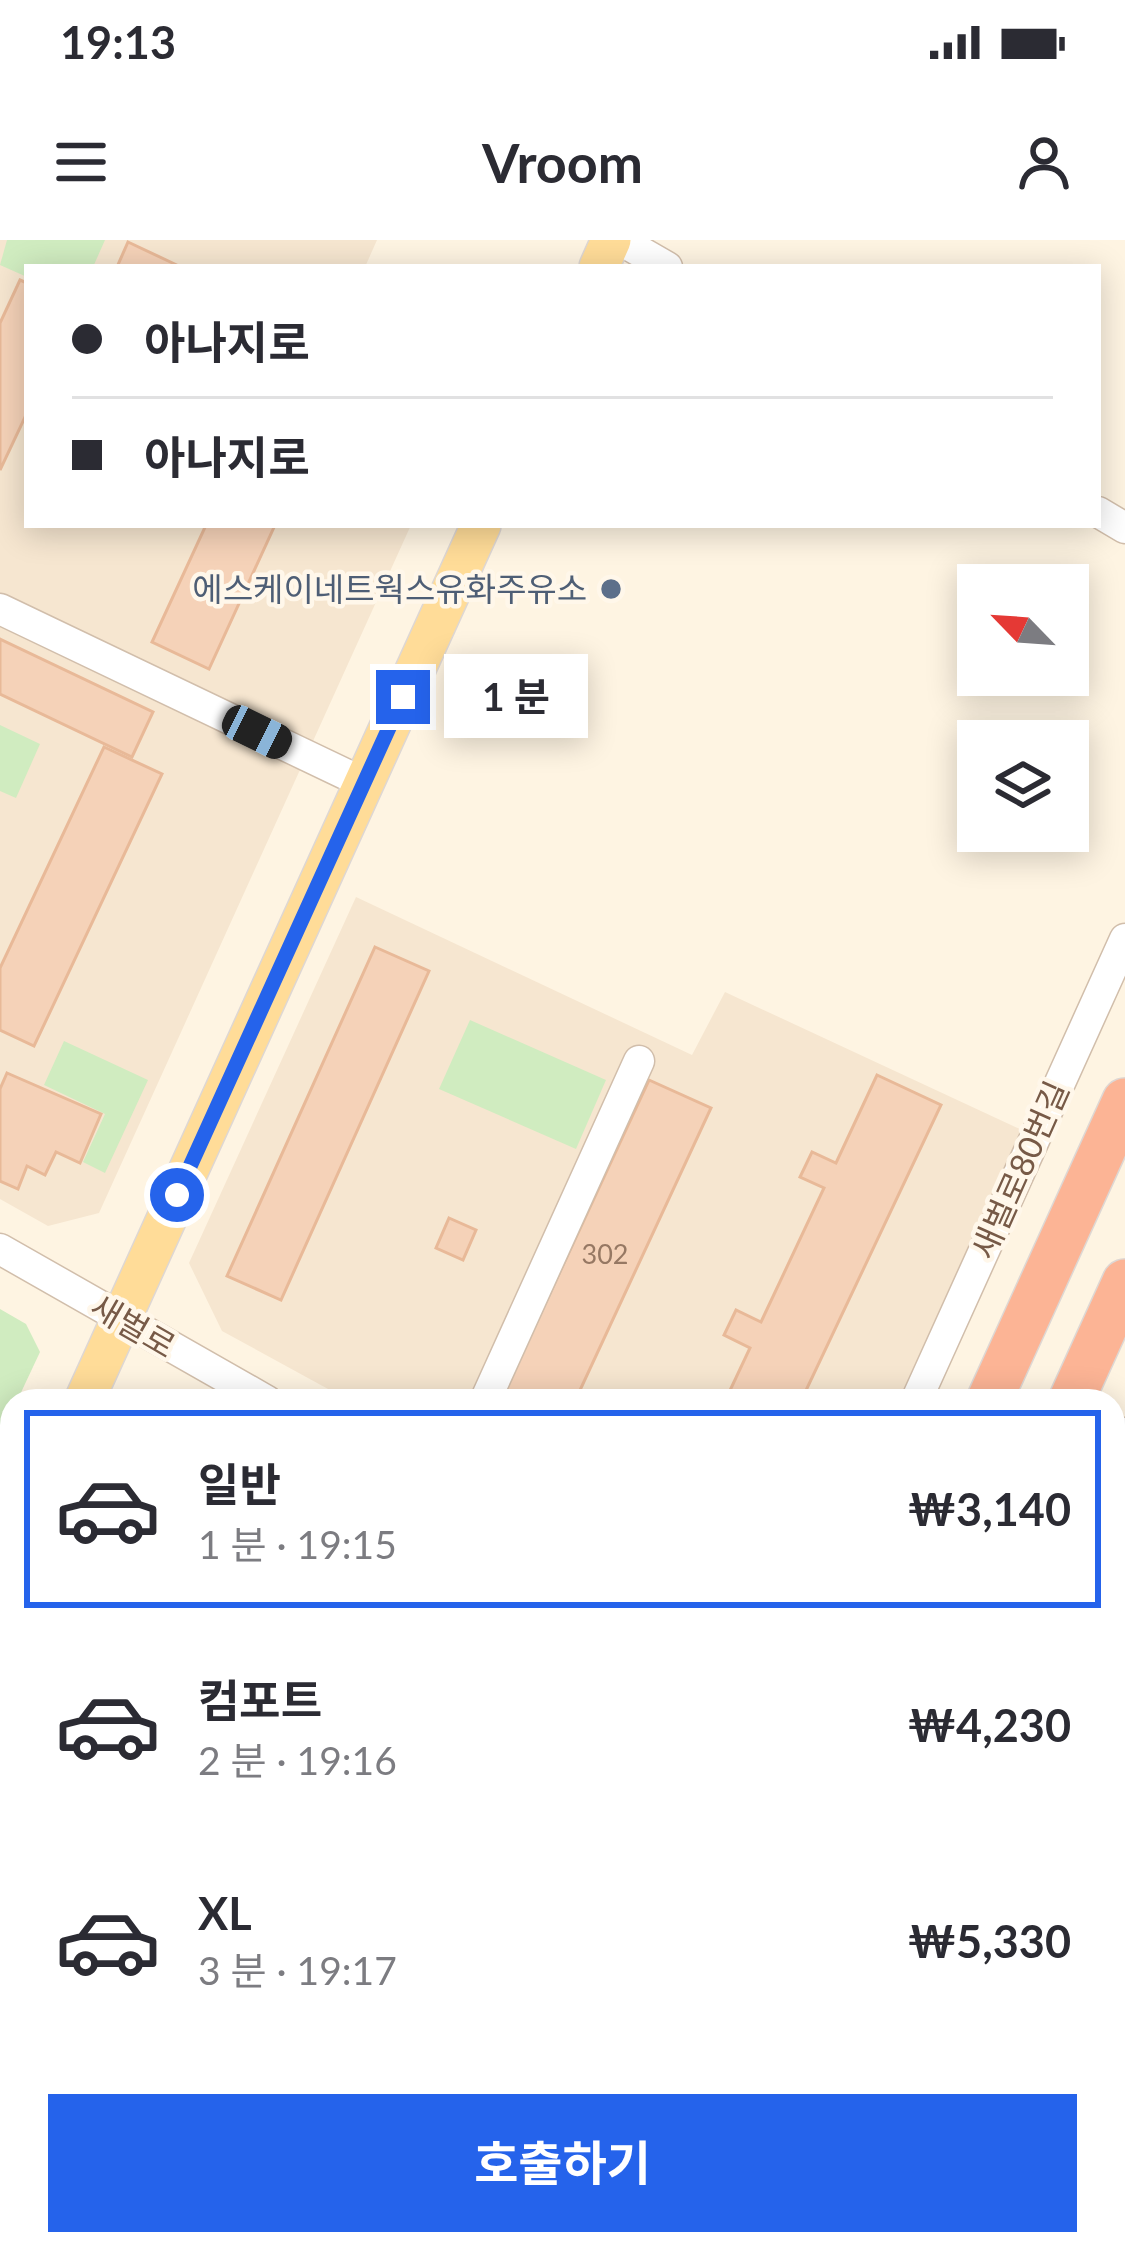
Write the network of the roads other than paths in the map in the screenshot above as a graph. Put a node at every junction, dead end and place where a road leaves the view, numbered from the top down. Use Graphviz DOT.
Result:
graph roads {
  1 [pos="605,247"];
  2 [pos="658,264"];
  3 [pos="481,528"];
  4 [pos="0,609"];
  5 [pos="364,783"];
  6 [pos="1125,939"];
  7 [pos="639,1061"];
  8 [pos="1125,1101"];
  9 [pos="0,1249"];
  10 [pos="1125,1282"];
  11 [pos="121,1319"];
  12 [pos="89,1389"];
  13 [pos="246,1389"];
  14 [pos="489,1389"];
  15 [pos="921,1389"];
  16 [pos="994,1389"];
  17 [pos="1076,1389"];
  1 -- 2 [label="street"];
  3 -- 5 [label="main road"];
  4 -- 5 [label="street"];
  5 -- 11 [label="main road"];
  6 -- 15 [label="street, 새벌로80번길"];
  7 -- 14 [label="street"];
  8 -- 16 [label="highway"];
  9 -- 11 [label="street, 새벌로"];
  10 -- 17 [label="highway"];
  11 -- 12 [label="main road"];
  11 -- 13 [label="street, 새벌로"];
}
